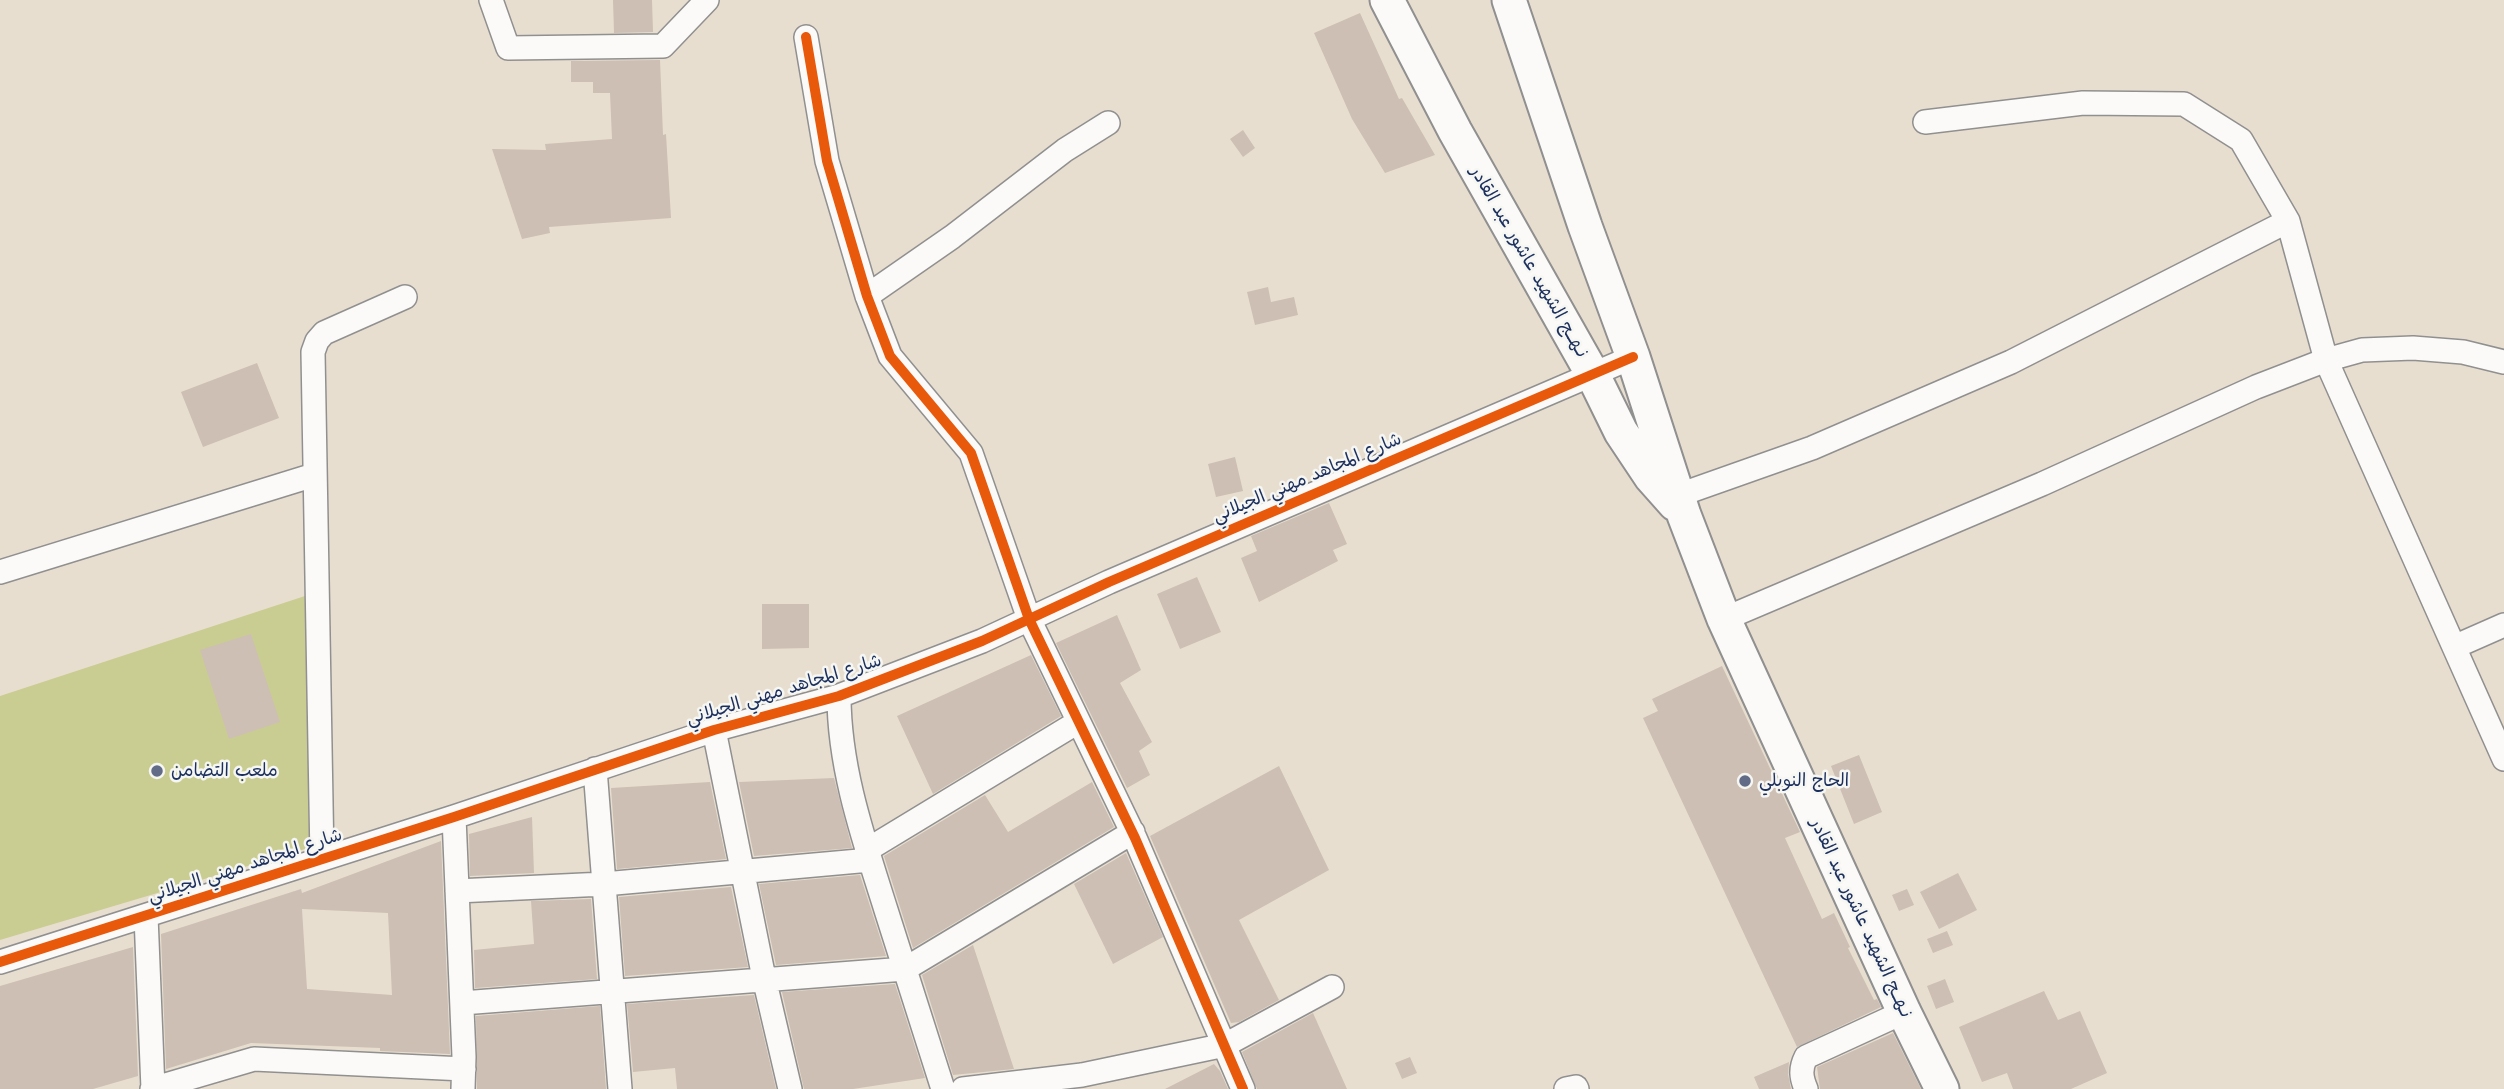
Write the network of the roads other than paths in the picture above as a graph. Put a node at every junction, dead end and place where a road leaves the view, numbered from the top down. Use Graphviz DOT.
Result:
graph roads {
  1 [pos="491,0"];
  2 [pos="706,0"];
  3 [pos="1387,0"];
  4 [pos="1508,0"];
  5 [pos="806,37"];
  6 [pos="1925,122"];
  7 [pos="1108,123"];
  8 [pos="2288,221"];
  9 [pos="867,296"];
  10 [pos="405,297"];
  11 [pos="1633,357"];
  12 [pos="2326,360"];
  13 [pos="2504,362"];
  14 [pos="1593,375"];
  15 [pos="314,475"];
  16 [pos="1681,505"];
  17 [pos="0,572"];
  18 [pos="1030,619"];
  19 [pos="1724,619"];
  20 [pos="2504,625"];
  21 [pos="2455,647"];
  22 [pos="839,696"];
  23 [pos="1078,722"];
  24 [pos="714,730"];
  25 [pos="2504,759"];
  26 [pos="595,769"];
  27 [pos="454,817"];
  28 [pos="1133,832"];
  29 [pos="869,855"];
  30 [pos="322,859"];
  31 [pos="743,873"];
  32 [pos="604,884"];
  33 [pos="457,891"];
  34 [pos="146,916"];
  35 [pos="0,962"];
  36 [pos="905,969"];
  37 [pos="764,978"];
  38 [pos="1332,987"];
  39 [pos="612,990"];
  40 [pos="462,1003"];
  41 [pos="1903,1012"];
  42 [pos="1225,1045"];
  43 [pos="463,1079"];
  44 [pos="1084,1082"];
  45 [pos="153,1089"];
  46 [pos="620,1089"];
  47 [pos="790,1089"];
  48 [pos="943,1089"];
  49 [pos="963,1089"];
  50 [pos="1243,1089"];
  51 [pos="1566,1089"];
  52 [pos="1577,1089"];
  53 [pos="1806,1089"];
  54 [pos="1942,1089"];
  1 -- 2 [label="street"];
  3 -- 14 [label="main road, نـهــج الشهيد عاشور عبد القادر"];
  4 -- 11 [label="main road, نـهــج الشهيد عاشور عبد القادر"];
  5 -- 9 [label="street"];
  6 -- 8 [label="street"];
  7 -- 9 [label="street"];
  8 -- 12 [label="street"];
  8 -- 16 [label="street"];
  9 -- 18 [label="street"];
  10 -- 15 [label="street"];
  11 -- 14 [label="street, شارع المجاهد مهني الجيلاني"];
  11 -- 16 [label="main road, نـهــج الشهيد عاشور عبد القادر"];
  12 -- 13 [label="street"];
  12 -- 19 [label="street"];
  12 -- 21 [label="street"];
  14 -- 16 [label="main road, نـهــج الشهيد عاشور عبد القادر"];
  14 -- 18 [label="street, شارع المجاهد مهني الجيلاني"];
  15 -- 17 [label="street"];
  15 -- 30 [label="street"];
  16 -- 19 [label="main road, نـهــج الشهيد عاشور عبد القادر"];
  18 -- 22 [label="street, شارع المجاهد مهني الجيلاني"];
  18 -- 23 [label="street"];
  19 -- 41 [label="main road, نـهــج الشهيد عاشور عبد القادر"];
  20 -- 21 [label="street"];
  21 -- 25 [label="street"];
  22 -- 24 [label="street, شارع المجاهد مهني الجيلاني"];
  22 -- 29 [label="street"];
  23 -- 28 [label="street"];
  23 -- 29 [label="street"];
  24 -- 26 [label="street, شارع المجاهد مهني الجيلاني"];
  24 -- 31 [label="street"];
  26 -- 27 [label="street, شارع المجاهد مهني الجيلاني"];
  26 -- 32 [label="street"];
  27 -- 30 [label="street, شارع المجاهد مهني الجيلاني"];
  27 -- 33 [label="street"];
  28 -- 36 [label="street"];
  28 -- 42 [label="street"];
  29 -- 31 [label="street"];
  29 -- 36 [label="street"];
  30 -- 34 [label="street, شارع المجاهد مهني الجيلاني"];
  31 -- 32 [label="street"];
  31 -- 37 [label="street"];
  32 -- 33 [label="street"];
  32 -- 39 [label="street"];
  33 -- 40 [label="street"];
  34 -- 35 [label="street, شارع المجاهد مهني الجيلاني"];
  34 -- 45 [label="street"];
  36 -- 37 [label="street"];
  36 -- 48 [label="street"];
  37 -- 39 [label="street"];
  37 -- 47 [label="street"];
  38 -- 42 [label="street"];
  39 -- 40 [label="street"];
  39 -- 46 [label="street"];
  40 -- 43 [label="street"];
  41 -- 53 [label="street"];
  41 -- 54 [label="main road, نـهــج الشهيد عاشور عبد القادر"];
  42 -- 44 [label="street"];
  42 -- 50 [label="street"];
  43 -- 45 [label="street"];
  44 -- 49 [label="street"];
  51 -- 52 [label="street"];
}
